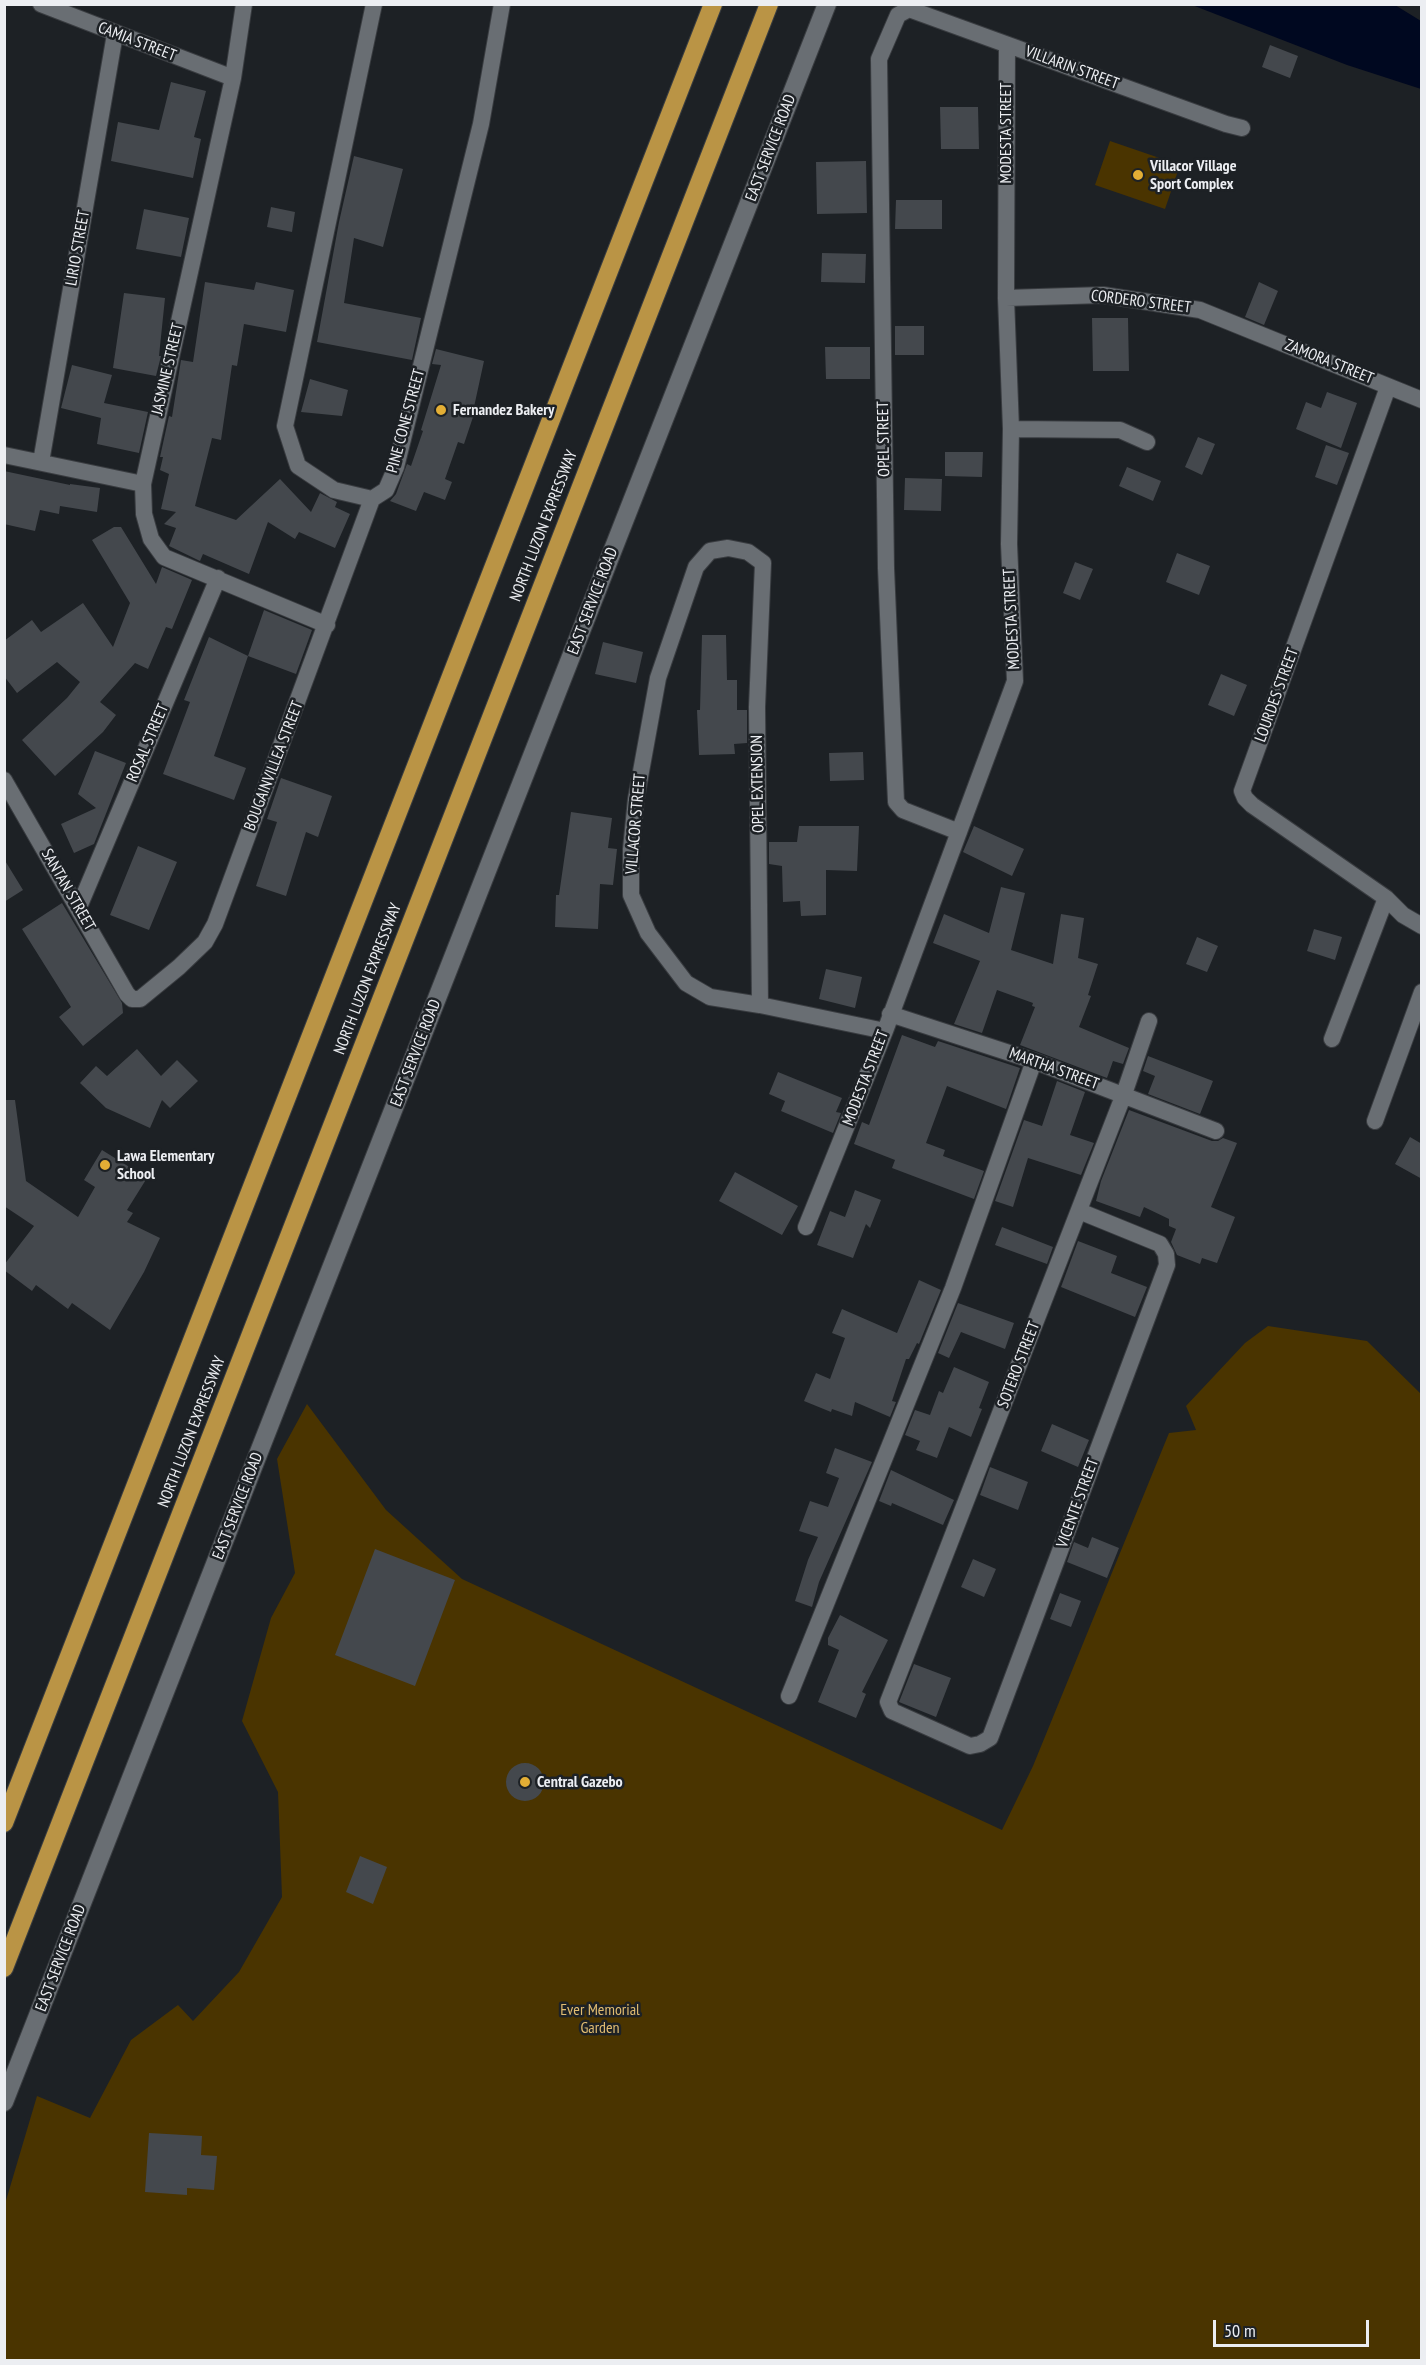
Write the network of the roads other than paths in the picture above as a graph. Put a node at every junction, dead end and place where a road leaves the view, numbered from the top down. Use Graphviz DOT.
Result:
graph roads {
  1 [pos="40,4"];
  2 [pos="244,4"];
  3 [pos="374,4"];
  4 [pos="502,4"];
  5 [pos="713,4"];
  6 [pos="768,4"];
  7 [pos="827,4"];
  8 [pos="902,11"];
  9 [pos="115,34"];
  10 [pos="1006,45"];
  11 [pos="233,78"];
  12 [pos="1242,128"];
  13 [pos="1006,298"];
  14 [pos="1236,324"];
  15 [pos="1388,387"];
  16 [pos="1422,400"];
  17 [pos="1011,429"];
  18 [pos="1147,442"];
  19 [pos="4,455"];
  20 [pos="41,462"];
  21 [pos="143,484"];
  22 [pos="372,499"];
  23 [pos="764,563"];
  24 [pos="218,578"];
  25 [pos="327,625"];
  26 [pos="4,780"];
  27 [pos="959,832"];
  28 [pos="1386,898"];
  29 [pos="79,907"];
  30 [pos="1422,926"];
  31 [pos="1422,992"];
  32 [pos="132,999"];
  33 [pos="760,1005"];
  34 [pos="890,1014"];
  35 [pos="1149,1021"];
  36 [pos="885,1031"];
  37 [pos="1332,1039"];
  38 [pos="1034,1061"];
  39 [pos="1124,1094"];
  40 [pos="1375,1121"];
  41 [pos="1216,1131"];
  42 [pos="1079,1210"];
  43 [pos="806,1227"];
  44 [pos="789,1696"];
  45 [pos="889,1707"];
  46 [pos="4,1822"];
  47 [pos="4,1968"];
  48 [pos="4,2102"];
  1 -- 9 [label="street, CAMIA STREET"];
  2 -- 11 [label="street, JASMINE STREET"];
  3 -- 22 [label="street"];
  4 -- 22 [label="street, PINE CONE STREET"];
  5 -- 46 [label="highway, NORTH LUZON EXPRESSWAY"];
  6 -- 47 [label="highway, NORTH LUZON EXPRESSWAY"];
  7 -- 48 [label="street, EAST SERVICE ROAD"];
  8 -- 10 [label="street, VILLARIN STREET"];
  8 -- 27 [label="street, OPEL STREET"];
  9 -- 11 [label="street, CAMIA STREET"];
  9 -- 20 [label="street, LIRIO STREET"];
  10 -- 12 [label="street, VILLARIN STREET"];
  10 -- 13 [label="street, MODESTA STREET"];
  11 -- 21 [label="street, JASMINE STREET"];
  13 -- 14 [label="street, CORDERO STREET"];
  13 -- 17 [label="street, MODESTA STREET"];
  14 -- 15 [label="street, ZAMORA STREET"];
  15 -- 16 [label="street, ZAMORA STREET"];
  15 -- 28 [label="street, LOURDES STREET"];
  17 -- 18 [label="street"];
  17 -- 27 [label="street, MODESTA STREET"];
  19 -- 20 [label="street"];
  20 -- 21 [label="street"];
  21 -- 24 [label="street, JASMINE STREET"];
  22 -- 25 [label="street, BOUGAINVILLEA STREET"];
  23 -- 33 [label="street, OPEL EXTENSION"];
  23 -- 33 [label="street, VILLACOR STREET"];
  24 -- 25 [label="street, JASMINE STREET"];
  24 -- 29 [label="street, ROSAL STREET"];
  25 -- 32 [label="street, BOUGAINVILLEA STREET"];
  26 -- 29 [label="street, SANTAN STREET"];
  27 -- 34 [label="street, MODESTA STREET"];
  28 -- 30 [label="street, LOURDES STREET"];
  28 -- 37 [label="street"];
  29 -- 32 [label="street, SANTAN STREET"];
  31 -- 40 [label="street"];
  33 -- 36 [label="street, VILLACOR STREET"];
  34 -- 36 [label="street, MODESTA STREET"];
  34 -- 38 [label="street, MARTHA STREET"];
  35 -- 39 [label="street, SOTERO STREET"];
  36 -- 43 [label="street, MODESTA STREET"];
  38 -- 39 [label="street, MARTHA STREET"];
  38 -- 44 [label="street"];
  39 -- 41 [label="street, MARTHA STREET"];
  39 -- 42 [label="street, SOTERO STREET"];
  42 -- 45 [label="street, SOTERO STREET"];
  42 -- 45 [label="street, VICENTE STREET"];
}
